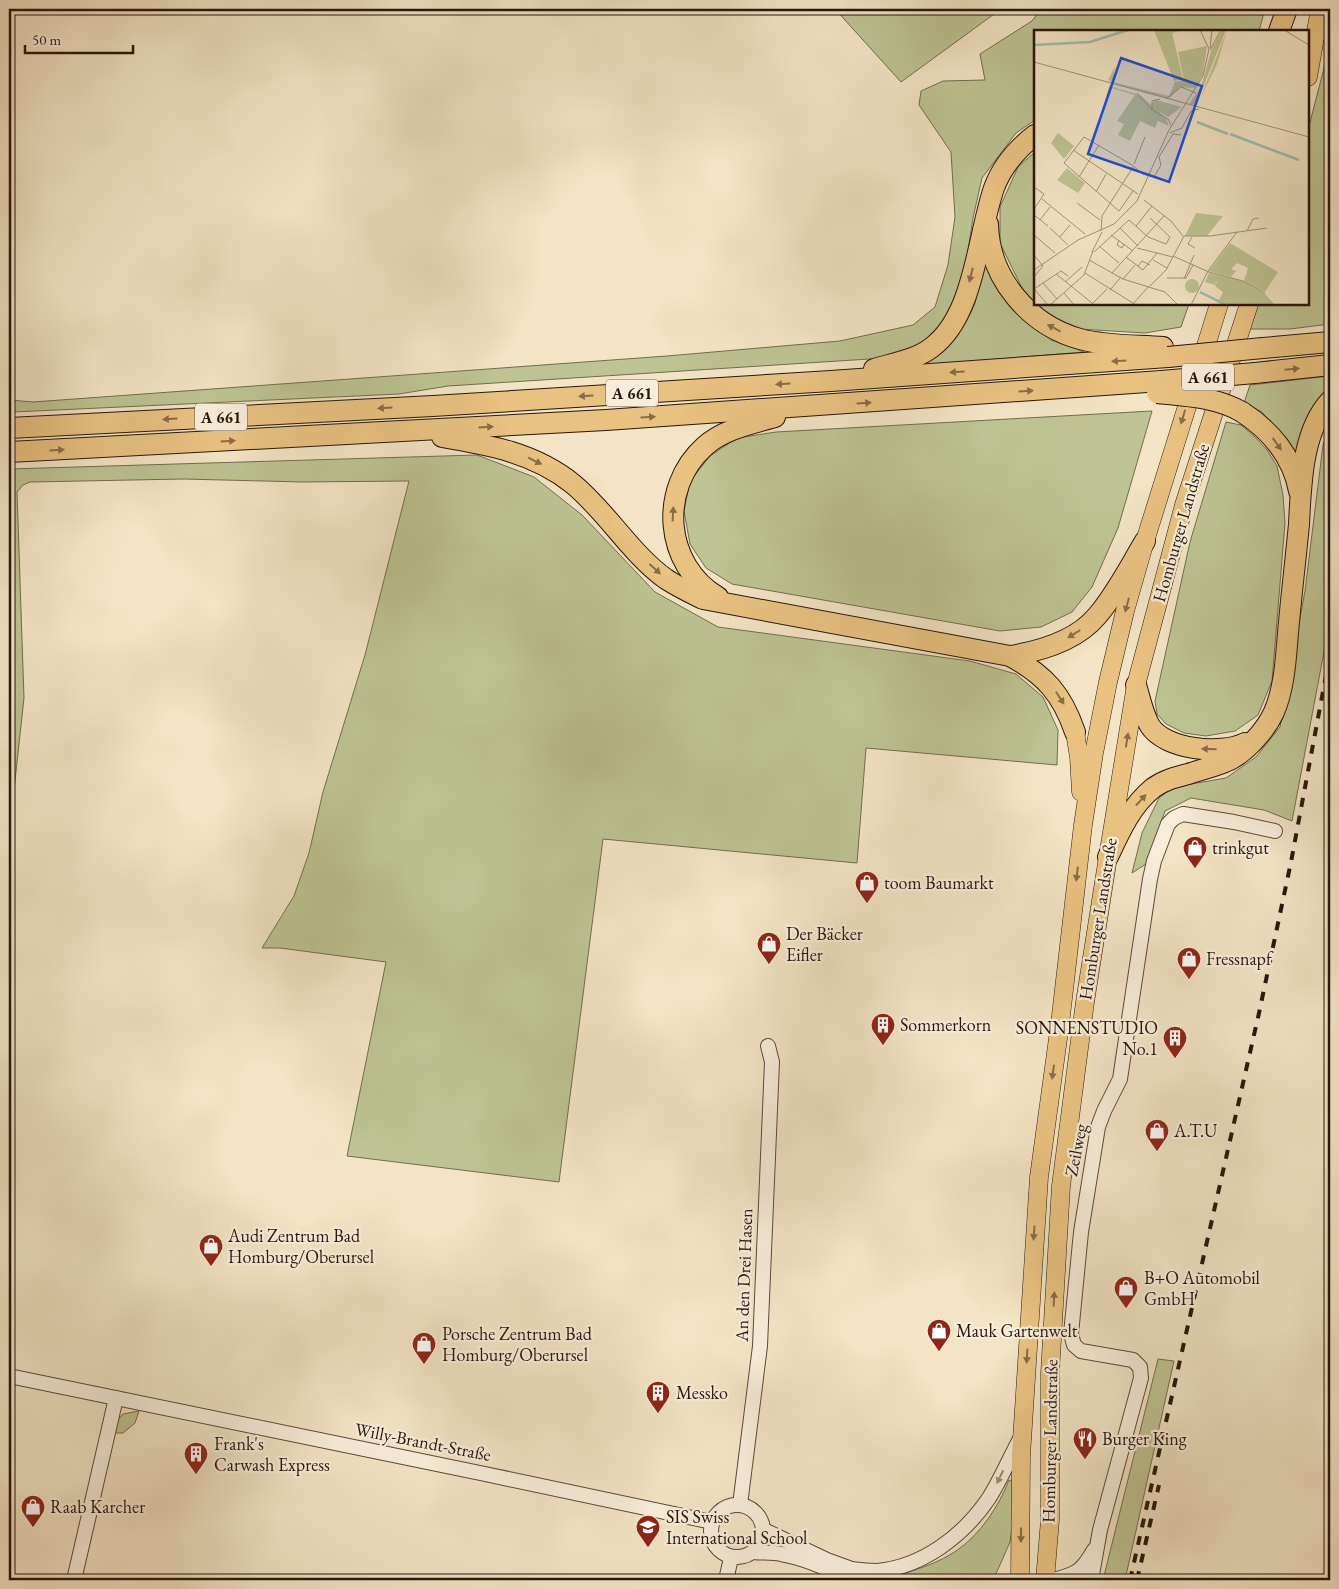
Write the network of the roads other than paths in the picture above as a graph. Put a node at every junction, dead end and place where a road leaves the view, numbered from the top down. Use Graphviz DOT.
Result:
graph roads {
  1 [pos="1287,9"];
  2 [pos="1294,9"];
  3 [pos="1320,9"];
  4 [pos="1278,30"];
  5 [pos="1290,30"];
  6 [pos="1309,71"];
  7 [pos="1034,136"];
  8 [pos="988,211"];
  9 [pos="1219,305"];
  10 [pos="1249,305"];
  11 [pos="1330,342"];
  12 [pos="1169,352"];
  13 [pos="1330,365"];
  14 [pos="831,381"];
  15 [pos="1159,387"];
  16 [pos="1330,401"];
  17 [pos="816,406"];
  18 [pos="9,428"];
  19 [pos="403,431"];
  20 [pos="9,452"];
  21 [pos="1300,496"];
  22 [pos="1145,541"];
  23 [pos="736,606"];
  24 [pos="1010,656"];
  25 [pos="1136,685"];
  26 [pos="1075,732"];
  27 [pos="1256,737"];
  28 [pos="1083,825"];
  29 [pos="1275,831"];
  30 [pos="1108,857"];
  31 [pos="768,1046"];
  32 [pos="9,1376"];
  33 [pos="116,1398"];
  34 [pos="1023,1434"];
  35 [pos="740,1505"];
  36 [pos="712,1522"];
  37 [pos="764,1530"];
  38 [pos="1096,1548"];
  39 [pos="754,1552"];
  40 [pos="731,1558"];
  41 [pos="850,1575"];
  42 [pos="74,1580"];
  43 [pos="726,1580"];
  44 [pos="882,1580"];
  45 [pos="1020,1580"];
  46 [pos="1045,1580"];
  47 [pos="1053,1580"];
  48 [pos="1091,1580"];
  1 -- 4 [label="highway"];
  2 -- 5 [label="main road"];
  3 -- 6 [label="main road"];
  7 -- 8 [label="highway"];
  12 -- 8 [label="highway, A 661, one-way"];
  8 -- 14 [label="highway, one-way"];
  9 -- 22 [label="main road, Homburger Landstraße, one-way"];
  10 -- 25 [label="main road, Homburger Landstraße"];
  11 -- 12 [label="highway, A 661, bridge"];
  12 -- 14 [label="highway, A 661, one-way"];
  15 -- 13 [label="highway, A 661, one-way, bridge"];
  14 -- 18 [label="highway, A 661, one-way"];
  17 -- 15 [label="highway, A 661, one-way"];
  15 -- 21 [label="highway, one-way, bridge"];
  16 -- 21 [label="highway"];
  19 -- 17 [label="highway, A 661, one-way"];
  23 -- 17 [label="highway, one-way"];
  20 -- 19 [label="highway, A 661, one-way"];
  19 -- 23 [label="highway, A 661, one-way"];
  21 -- 27 [label="highway"];
  22 -- 24 [label="highway, one-way"];
  22 -- 28 [label="main road, Homburger Landstraße, one-way"];
  23 -- 24 [label="highway"];
  24 -- 26 [label="highway, one-way"];
  27 -- 25 [label="highway, one-way"];
  30 -- 25 [label="main road, Homburger Landstraße, one-way"];
  26 -- 28 [label="main road"];
  30 -- 27 [label="highway, one-way"];
  28 -- 34 [label="main road, Homburger Landstraße, one-way"];
  29 -- 38 [label="street, Zeilweg"];
  46 -- 30 [label="main road, Homburger Landstraße, one-way"];
  31 -- 35 [label="street, An den Drei Hasen"];
  32 -- 33 [label="street, Willy-Brandt-Straße"];
  33 -- 36 [label="street, Willy-Brandt-Straße"];
  33 -- 42 [label="street"];
  34 -- 41 [label="street, one-way"];
  34 -- 45 [label="main road, Homburger Landstraße, one-way"];
  35 -- 36 [label="street"];
  35 -- 37 [label="street"];
  36 -- 40 [label="street"];
  37 -- 39 [label="street"];
  37 -- 41 [label="street"];
  38 -- 47 [label="street, Zeilweg"];
  38 -- 48 [label="street, Zeilweg"];
  39 -- 40 [label="street"];
  39 -- 41 [label="street"];
  40 -- 43 [label="street"];
  41 -- 44 [label="street"];
}
